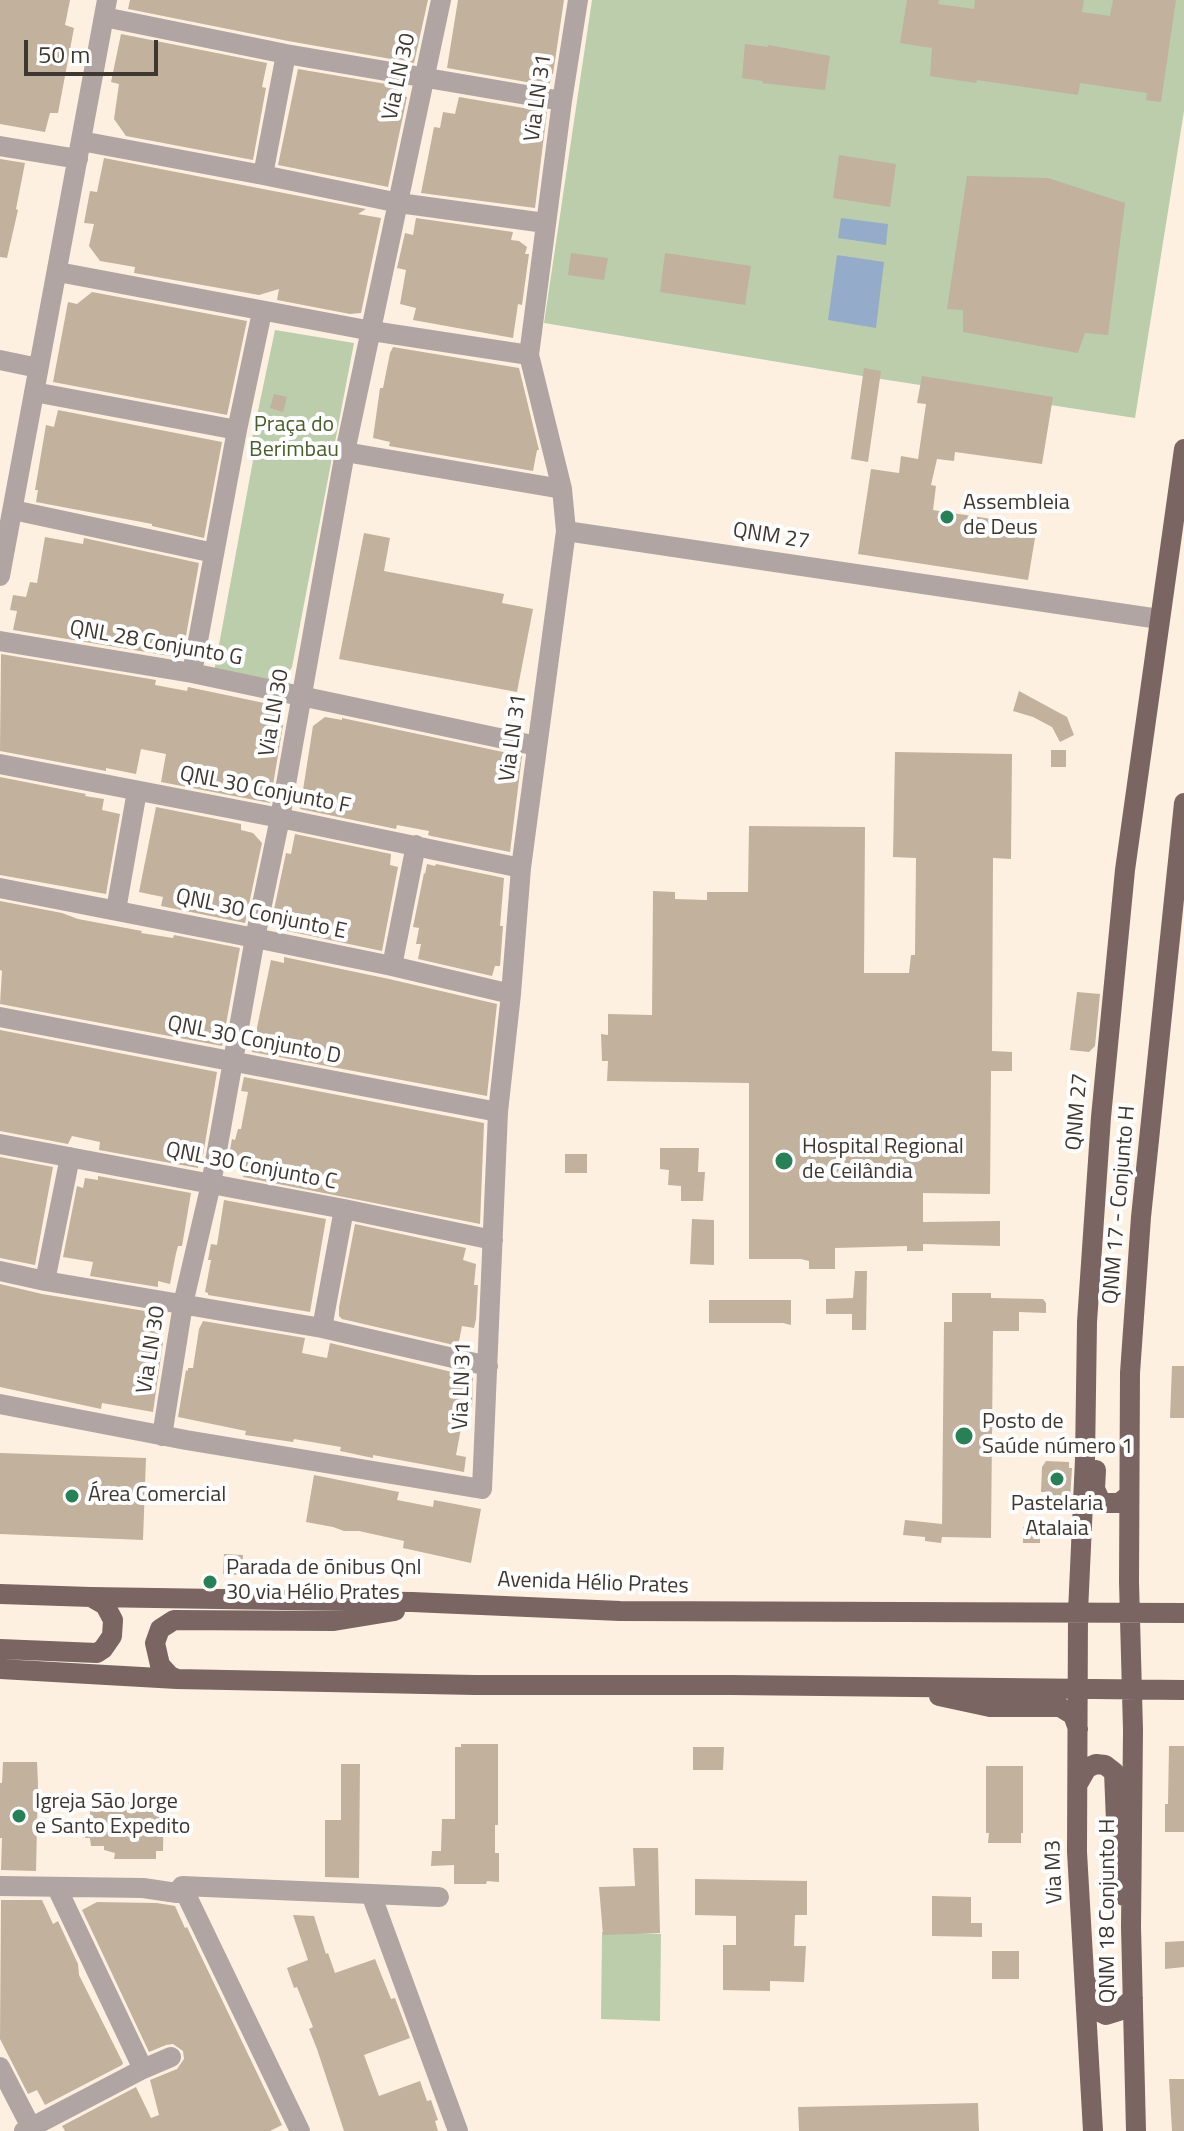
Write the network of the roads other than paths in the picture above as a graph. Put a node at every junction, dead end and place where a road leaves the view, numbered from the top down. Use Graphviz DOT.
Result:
graph roads {
  1 [pos="441,0"];
  2 [pos="578,0"];
  3 [pos="106,8"];
  4 [pos="286,54"];
  5 [pos="425,76"];
  6 [pos="562,101"];
  7 [pos="0,146"];
  8 [pos="80,150"];
  9 [pos="263,175"];
  10 [pos="399,203"];
  11 [pos="545,223"];
  12 [pos="58,272"];
  13 [pos="262,312"];
  14 [pos="372,331"];
  15 [pos="529,355"];
  16 [pos="0,360"];
  17 [pos="38,368"];
  18 [pos="34,392"];
  19 [pos="237,430"];
  20 [pos="1184,449"];
  21 [pos="345,452"];
  22 [pos="562,489"];
  23 [pos="13,510"];
  24 [pos="566,531"];
  25 [pos="214,553"];
  26 [pos="0,576"];
  27 [pos="1159,619"];
  28 [pos="0,641"];
  29 [pos="192,673"];
  30 [pos="302,697"];
  31 [pos="537,746"];
  32 [pos="0,764"];
  33 [pos="137,791"];
  34 [pos="1184,803"];
  35 [pos="280,818"];
  36 [pos="416,845"];
  37 [pos="521,868"];
  38 [pos="0,888"];
  39 [pos="116,910"];
  40 [pos="255,938"];
  41 [pos="392,966"];
  42 [pos="511,994"];
  43 [pos="0,1017"];
  44 [pos="233,1061"];
  45 [pos="498,1112"];
  46 [pos="0,1144"];
  47 [pos="70,1157"];
  48 [pos="211,1184"];
  49 [pos="344,1209"];
  50 [pos="493,1240"];
  51 [pos="0,1271"];
  52 [pos="45,1281"];
  53 [pos="183,1304"];
  54 [pos="322,1328"];
  55 [pos="1087,1344"];
  56 [pos="488,1366"];
  57 [pos="0,1404"];
  58 [pos="162,1436"];
  59 [pos="1129,1495"];
  60 [pos="0,1594"];
  61 [pos="91,1597"];
  62 [pos="434,1604"];
  63 [pos="1078,1612"];
  64 [pos="1130,1612"];
  65 [pos="1184,1613"];
  66 [pos="0,1649"];
  67 [pos="0,1669"];
  68 [pos="177,1679"];
  69 [pos="896,1687"];
  70 [pos="1078,1690"];
  71 [pos="1132,1690"];
  72 [pos="1184,1690"];
  73 [pos="1079,1729"];
  74 [pos="1079,1782"];
  75 [pos="1077,1852"];
  76 [pos="0,1886"];
  77 [pos="182,1886"];
  78 [pos="57,1888"];
  79 [pos="371,1894"];
  80 [pos="439,1897"];
  81 [pos="1131,1927"];
  82 [pos="1133,1998"];
  83 [pos="171,2057"];
  84 [pos="0,2067"];
  85 [pos="143,2069"];
  86 [pos="29,2130"];
  87 [pos="300,2131"];
  88 [pos="458,2131"];
  89 [pos="1093,2131"];
  90 [pos="1136,2131"];
  1 -- 5 [label="street, Via LN 30"];
  2 -- 6 [label="street, Via LN 31"];
  3 -- 4 [label="street"];
  3 -- 8 [label="street"];
  4 -- 5 [label="street"];
  4 -- 9 [label="street"];
  5 -- 6 [label="street"];
  5 -- 10 [label="street, Via LN 30"];
  6 -- 11 [label="street, Via LN 31"];
  7 -- 8 [label="street"];
  8 -- 9 [label="street"];
  8 -- 12 [label="street"];
  9 -- 10 [label="street"];
  10 -- 11 [label="street"];
  10 -- 14 [label="street, Via LN 30"];
  11 -- 15 [label="street, Via LN 31"];
  12 -- 13 [label="street"];
  12 -- 17 [label="street"];
  13 -- 14 [label="street"];
  13 -- 19 [label="street"];
  14 -- 15 [label="street"];
  14 -- 21 [label="street, Via LN 30"];
  15 -- 22 [label="street, Via LN 31"];
  16 -- 17 [label="street"];
  17 -- 18 [label="street"];
  18 -- 19 [label="street"];
  18 -- 23 [label="street"];
  19 -- 25 [label="street"];
  20 -- 27 [label="main road, QNM 27"];
  21 -- 22 [label="street"];
  21 -- 30 [label="street, Via LN 30"];
  22 -- 24 [label="street, Via LN 31"];
  23 -- 25 [label="street"];
  23 -- 26 [label="street"];
  24 -- 27 [label="street, QNM 27"];
  24 -- 31 [label="street, Via LN 31"];
  25 -- 29 [label="street"];
  27 -- 55 [label="main road, QNM 27"];
  28 -- 29 [label="street, QNL 28 Conjunto G"];
  29 -- 30 [label="street, QNL 28 Conjunto G"];
  30 -- 31 [label="street, QNL 28 Conjunto G"];
  30 -- 35 [label="street, Via LN 30"];
  31 -- 37 [label="street, Via LN 31"];
  32 -- 33 [label="street, QNL 30 Conjunto F"];
  33 -- 35 [label="street, QNL 30 Conjunto F"];
  33 -- 39 [label="street"];
  34 -- 59 [label="main road, QNM 17 - Conjunto H"];
  35 -- 36 [label="street, QNL 30 Conjunto F"];
  35 -- 40 [label="street, Via LN 30"];
  36 -- 37 [label="street, QNL 30 Conjunto F"];
  36 -- 41 [label="street"];
  37 -- 42 [label="street, Via LN 31"];
  38 -- 39 [label="street, QNL 30 Conjunto E"];
  39 -- 40 [label="street, QNL 30 Conjunto E"];
  40 -- 41 [label="street, QNL 30 Conjunto E"];
  40 -- 44 [label="street, Via LN 30"];
  41 -- 42 [label="street, QNL 30 Conjunto E"];
  42 -- 45 [label="street, Via LN 31"];
  43 -- 44 [label="street, QNL 30 Conjunto D"];
  44 -- 45 [label="street, QNL 30 Conjunto D"];
  44 -- 48 [label="street, Via LN 30"];
  45 -- 50 [label="street, Via LN 31"];
  46 -- 47 [label="street, QNL 30 Conjunto C"];
  47 -- 48 [label="street, QNL 30 Conjunto C"];
  47 -- 52 [label="street"];
  48 -- 49 [label="street, QNL 30 Conjunto C"];
  48 -- 53 [label="street, Via LN 30"];
  49 -- 50 [label="street, QNL 30 Conjunto C"];
  49 -- 54 [label="street"];
  50 -- 56 [label="street, Via LN 31"];
  51 -- 52 [label="street"];
  52 -- 53 [label="street"];
  53 -- 54 [label="street"];
  53 -- 58 [label="street, Via LN 30"];
  54 -- 56 [label="street"];
  55 -- 59 [label="main road"];
  55 -- 63 [label="main road, QNM 27"];
  56 -- 58 [label="street, Via LN 31"];
  57 -- 58 [label="street"];
  59 -- 64 [label="main road, QNM 17 - Conjunto H"];
  60 -- 61 [label="main road, Avenida Hélio Prates"];
  61 -- 62 [label="main road, Avenida Hélio Prates"];
  61 -- 66 [label="main road"];
  62 -- 63 [label="main road, Avenida Hélio Prates"];
  62 -- 68 [label="main road"];
  63 -- 64 [label="main road, Avenida Hélio Prates"];
  63 -- 70 [label="main road, Via M3"];
  64 -- 65 [label="main road, Avenida Hélio Prates"];
  64 -- 71 [label="main road"];
  67 -- 68 [label="main road"];
  68 -- 69 [label="main road"];
  69 -- 70 [label="main road"];
  69 -- 73 [label="main road"];
  70 -- 71 [label="main road"];
  70 -- 73 [label="main road, Via M3"];
  71 -- 72 [label="main road"];
  71 -- 81 [label="main road, QNM 18 Conjunto H"];
  73 -- 74 [label="main road, Via M3"];
  74 -- 75 [label="main road, Via M3"];
  74 -- 81 [label="main road"];
  75 -- 82 [label="main road"];
  75 -- 89 [label="main road, Via M3"];
  76 -- 78 [label="street"];
  77 -- 78 [label="street"];
  77 -- 79 [label="street"];
  77 -- 87 [label="street"];
  78 -- 85 [label="street"];
  79 -- 80 [label="street"];
  79 -- 88 [label="street"];
  81 -- 82 [label="main road, QNM 18 Conjunto H"];
  82 -- 90 [label="main road, QNM 18 Conjunto H"];
  83 -- 85 [label="street"];
  84 -- 86 [label="street"];
  85 -- 86 [label="street"];
}
